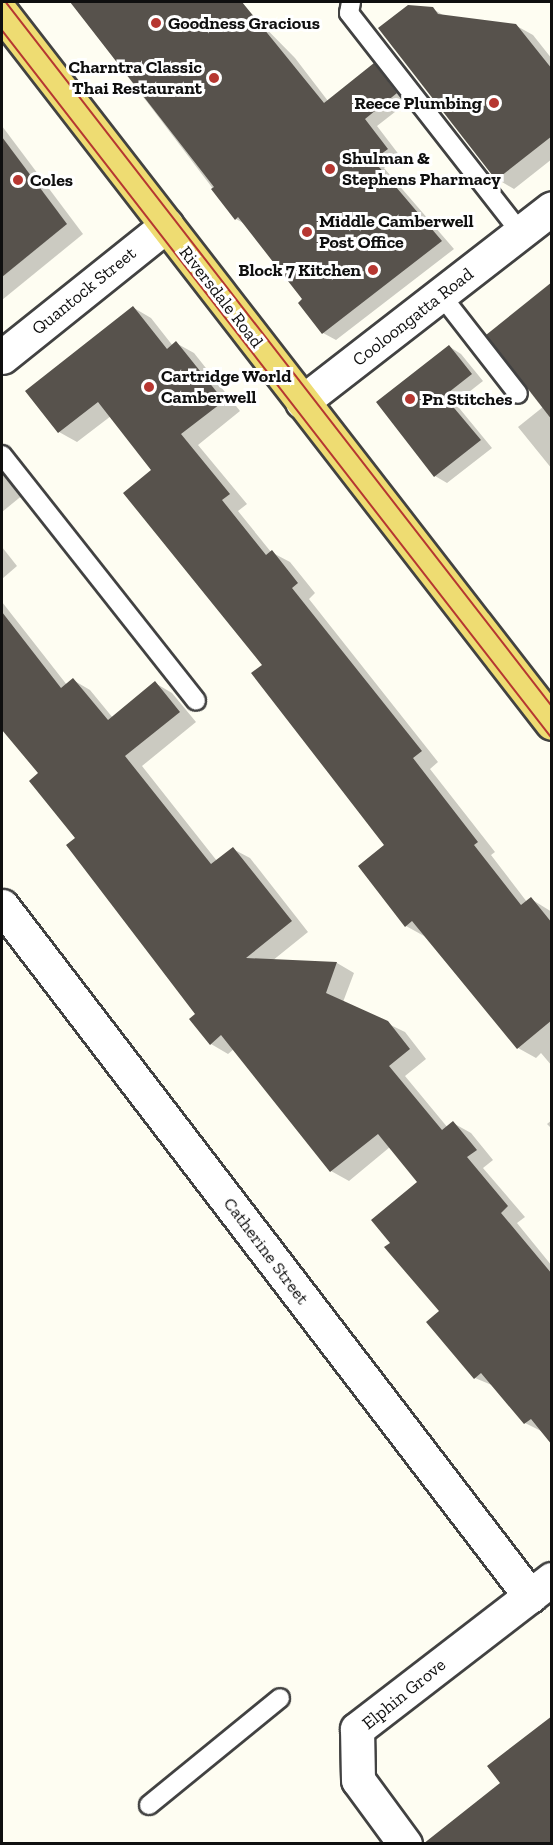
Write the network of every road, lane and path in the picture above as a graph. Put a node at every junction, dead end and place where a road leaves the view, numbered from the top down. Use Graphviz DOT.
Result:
graph roads {
  1 [pos="351,2"];
  2 [pos="2,13"];
  3 [pos="552,208"];
  4 [pos="167,225"];
  5 [pos="520,232"];
  6 [pos="441,295"];
  7 [pos="2,357"];
  8 [pos="518,394"];
  9 [pos="302,402"];
  10 [pos="2,455"];
  11 [pos="196,701"];
  12 [pos="552,723"];
  13 [pos="2,906"];
  14 [pos="541,1587"];
  15 [pos="280,1698"];
  16 [pos="149,1805"];
  17 [pos="405,1844"];
  1 -- 5 [label="lane"];
  2 -- 4 [label="main road, Riversdale Road"];
  3 -- 5 [label="street, Cooloongatta Road"];
  4 -- 7 [label="street, Quantock Street"];
  4 -- 9 [label="main road, Riversdale Road"];
  5 -- 6 [label="street, Cooloongatta Road"];
  6 -- 8 [label="lane"];
  6 -- 9 [label="street, Cooloongatta Road"];
  9 -- 12 [label="main road, Riversdale Road"];
  10 -- 11 [label="lane"];
  13 -- 14 [label="street, Catherine Street"];
  14 -- 17 [label="street, Elphin Grove"];
  15 -- 16 [label="lane"];
}
